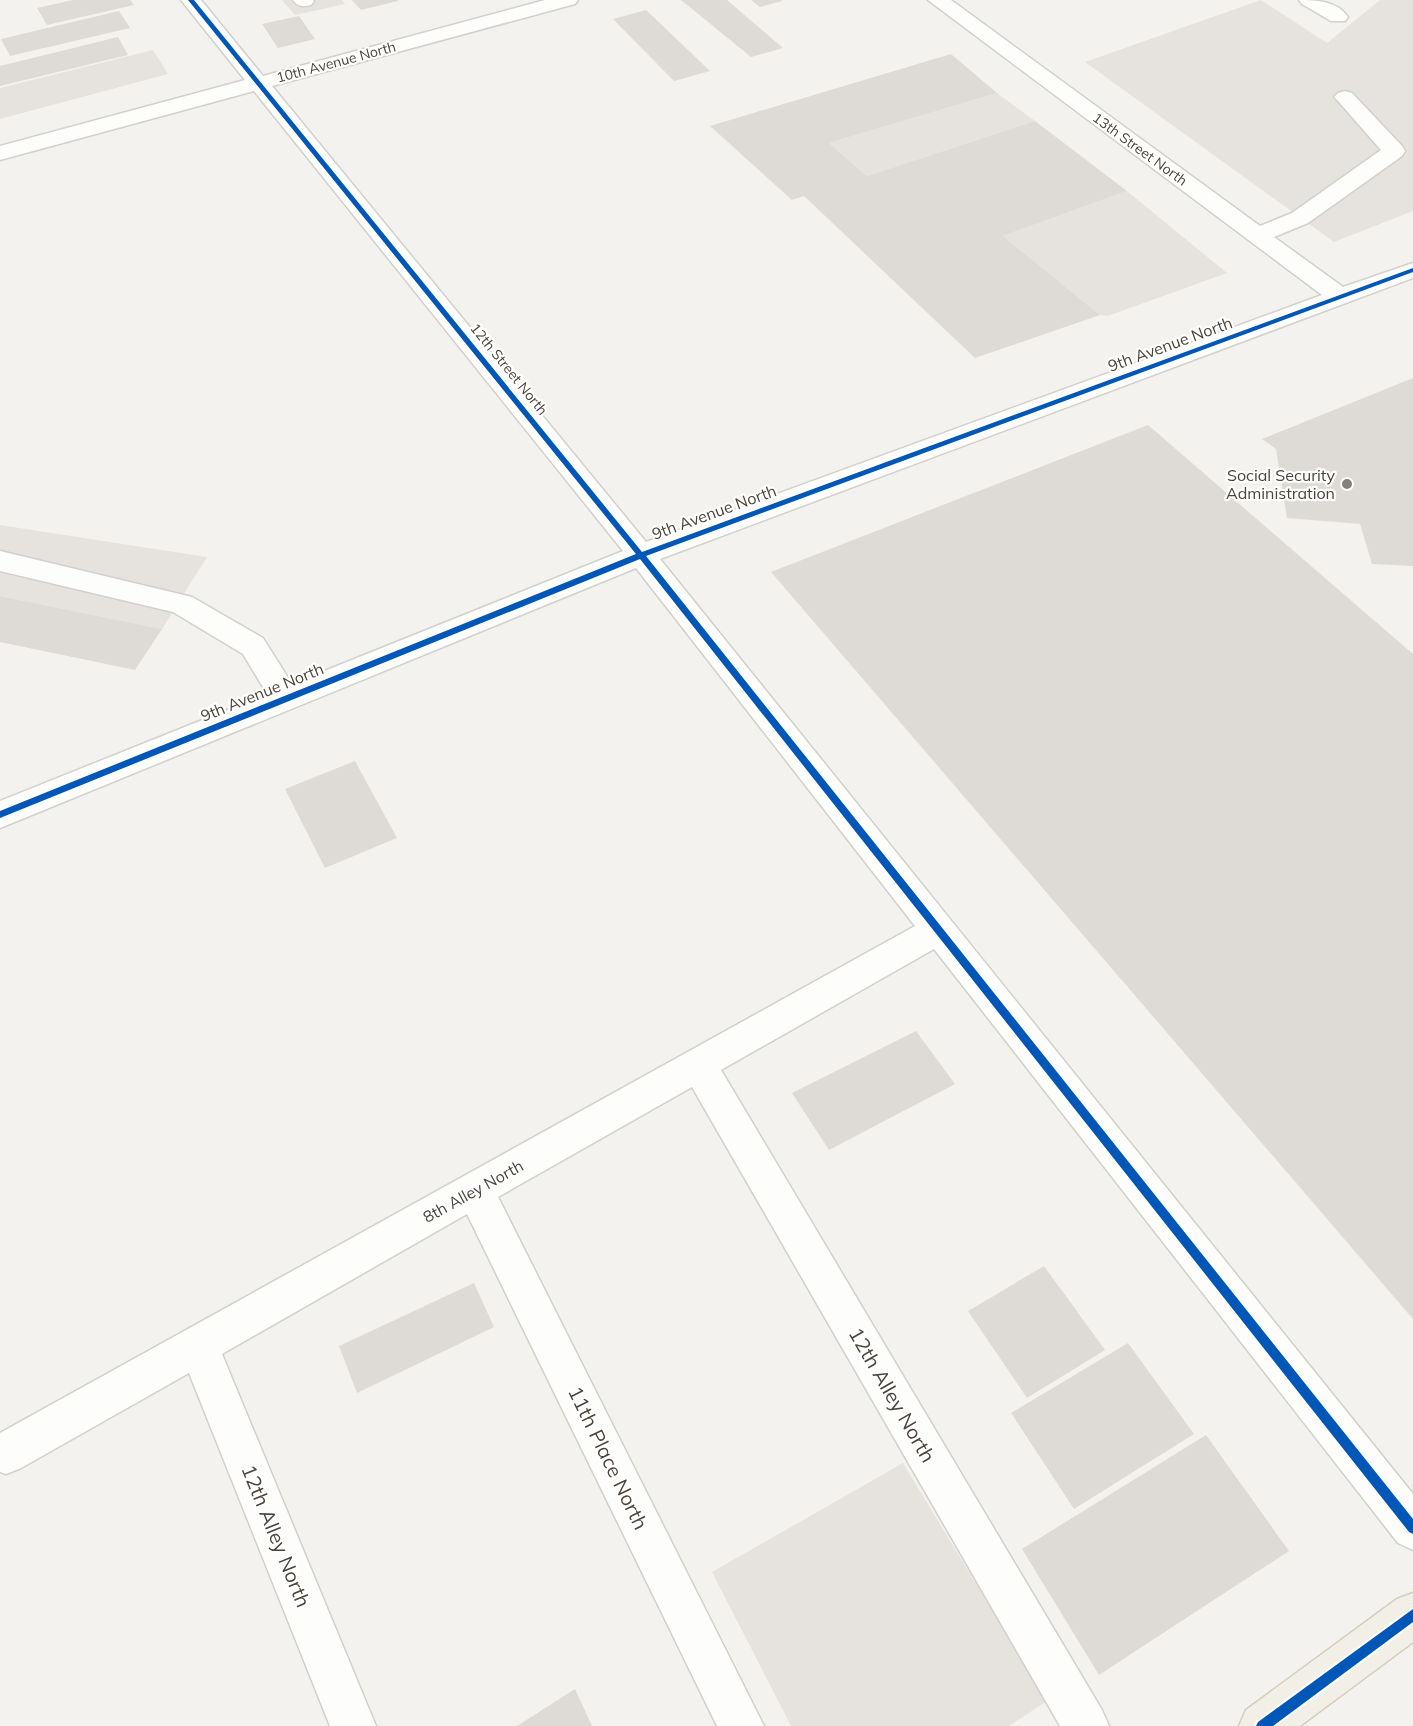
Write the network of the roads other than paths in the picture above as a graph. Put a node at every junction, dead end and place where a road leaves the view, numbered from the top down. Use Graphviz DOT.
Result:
graph roads {
  1 [pos="191,0"];
  2 [pos="566,0"];
  3 [pos="938,0"];
  4 [pos="1309,0"];
  5 [pos="1338,17"];
  6 [pos="259,83"];
  7 [pos="1345,97"];
  8 [pos="0,153"];
  9 [pos="1257,236"];
  10 [pos="1413,270"];
  11 [pos="1342,298"];
  12 [pos="641,555"];
  13 [pos="0,561"];
  14 [pos="285,699"];
  15 [pos="0,815"];
  16 [pos="940,929"];
  17 [pos="699,1065"];
  18 [pos="475,1190"];
  19 [pos="198,1345"];
  20 [pos="6,1453"];
  21 [pos="1413,1528"];
  22 [pos="1413,1615"];
  23 [pos="353,1726"];
  24 [pos="741,1726"];
  25 [pos="1086,1726"];
  26 [pos="1262,1726"];
  1 -- 6 [label="street, 12th Street North"];
  2 -- 6 [label="street, 10th Avenue North"];
  3 -- 9 [label="street, 13th Street North"];
  4 -- 5 [label="street"];
  6 -- 8 [label="street, 10th Avenue North"];
  6 -- 12 [label="street, 12th Street North"];
  7 -- 9 [label="street"];
  9 -- 11 [label="street, 13th Street North"];
  10 -- 11 [label="street, 9th Avenue North"];
  11 -- 12 [label="street, 9th Avenue North"];
  12 -- 14 [label="street, 9th Avenue North"];
  12 -- 16 [label="street, 12th Street North"];
  13 -- 14 [label="street"];
  14 -- 15 [label="street, 9th Avenue North"];
  16 -- 17 [label="street, 8th Alley North"];
  16 -- 21 [label="street, 12th Street North"];
  17 -- 18 [label="street, 8th Alley North"];
  17 -- 25 [label="street, 12th Alley North"];
  18 -- 19 [label="street, 8th Alley North"];
  18 -- 24 [label="street, 11th Place North"];
  19 -- 20 [label="street, 8th Alley North"];
  19 -- 23 [label="street, 12th Alley North"];
  22 -- 26 [label="main road"];
}
